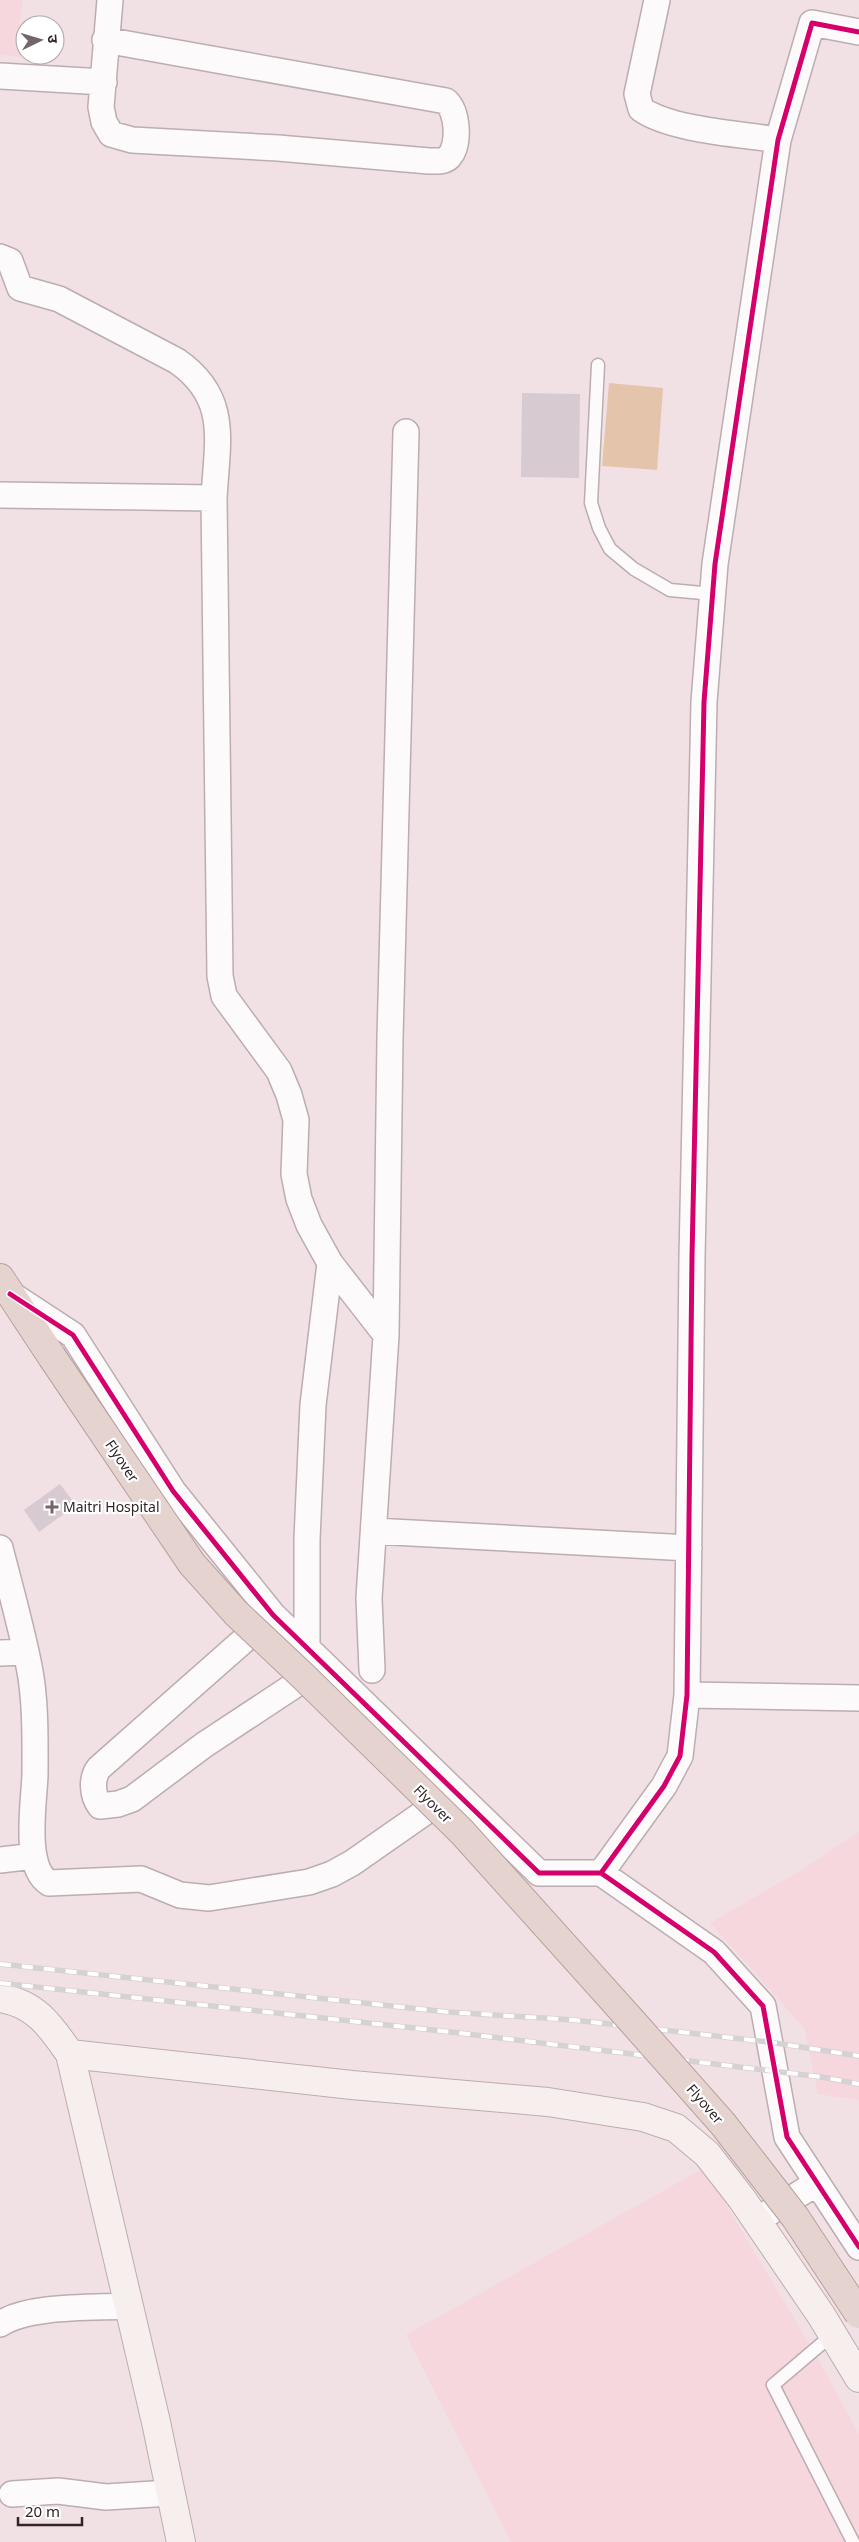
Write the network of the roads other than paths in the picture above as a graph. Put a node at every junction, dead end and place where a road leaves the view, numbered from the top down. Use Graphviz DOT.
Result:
graph roads {
  1 [pos="110,0"];
  2 [pos="657,0"];
  3 [pos="859,32"];
  4 [pos="105,40"];
  5 [pos="1,81"];
  6 [pos="104,82"];
  7 [pos="778,140"];
  8 [pos="0,257"];
  9 [pos="598,365"];
  10 [pos="406,432"];
  11 [pos="0,495"];
  12 [pos="214,498"];
  13 [pos="713,594"];
  14 [pos="330,1263"];
  15 [pos="5,1286"];
  16 [pos="386,1335"];
  17 [pos="374,1530"];
  18 [pos="0,1548"];
  19 [pos="689,1548"];
  20 [pos="273,1615"];
  21 [pos="26,1652"];
  22 [pos="0,1653"];
  23 [pos="316,1657"];
  24 [pos="372,1670"];
  25 [pos="687,1695"];
  26 [pos="859,1698"];
  27 [pos="456,1790"];
  28 [pos="34,1856"];
  29 [pos="0,1860"];
  30 [pos="601,1872"];
  31 [pos="0,1998"];
  32 [pos="70,2054"];
  33 [pos="817,2183"];
  34 [pos="757,2220"];
  35 [pos="859,2247"];
  36 [pos="128,2306"];
  37 [pos="859,2314"];
  38 [pos="0,2324"];
  39 [pos="827,2325"];
  40 [pos="859,2378"];
  41 [pos="170,2493"];
  42 [pos="12,2494"];
  43 [pos="181,2542"];
  44 [pos="853,2542"];
  1 -- 4 [label="street"];
  2 -- 7 [label="street"];
  3 -- 7 [label="street"];
  4 -- 6 [label="street"];
  4 -- 6 [label="street"];
  5 -- 6 [label="street"];
  7 -- 13 [label="street"];
  8 -- 12 [label="street"];
  9 -- 13 [label="lane"];
  10 -- 16 [label="street"];
  11 -- 12 [label="street"];
  12 -- 14 [label="street"];
  13 -- 19 [label="street"];
  14 -- 16 [label="street"];
  14 -- 23 [label="street"];
  15 -- 20 [label="street"];
  15 -- 37 [label="highway, Flyover, bridge"];
  16 -- 17 [label="street"];
  17 -- 19 [label="street"];
  17 -- 24 [label="street"];
  18 -- 21 [label="street"];
  19 -- 25 [label="street"];
  20 -- 23 [label="street"];
  20 -- 23 [label="street"];
  21 -- 22 [label="street"];
  21 -- 28 [label="street"];
  23 -- 27 [label="street"];
  25 -- 26 [label="street"];
  25 -- 30 [label="street"];
  27 -- 28 [label="street"];
  27 -- 30 [label="street"];
  28 -- 29 [label="street"];
  30 -- 33 [label="street"];
  31 -- 32 [label="street"];
  32 -- 34 [label="street"];
  32 -- 36 [label="street"];
  33 -- 34 [label="street"];
  33 -- 35 [label="street"];
  34 -- 39 [label="street"];
  36 -- 38 [label="street"];
  36 -- 41 [label="street"];
  39 -- 40 [label="street"];
  39 -- 44 [label="lane"];
  41 -- 42 [label="street"];
  41 -- 43 [label="street"];
}
